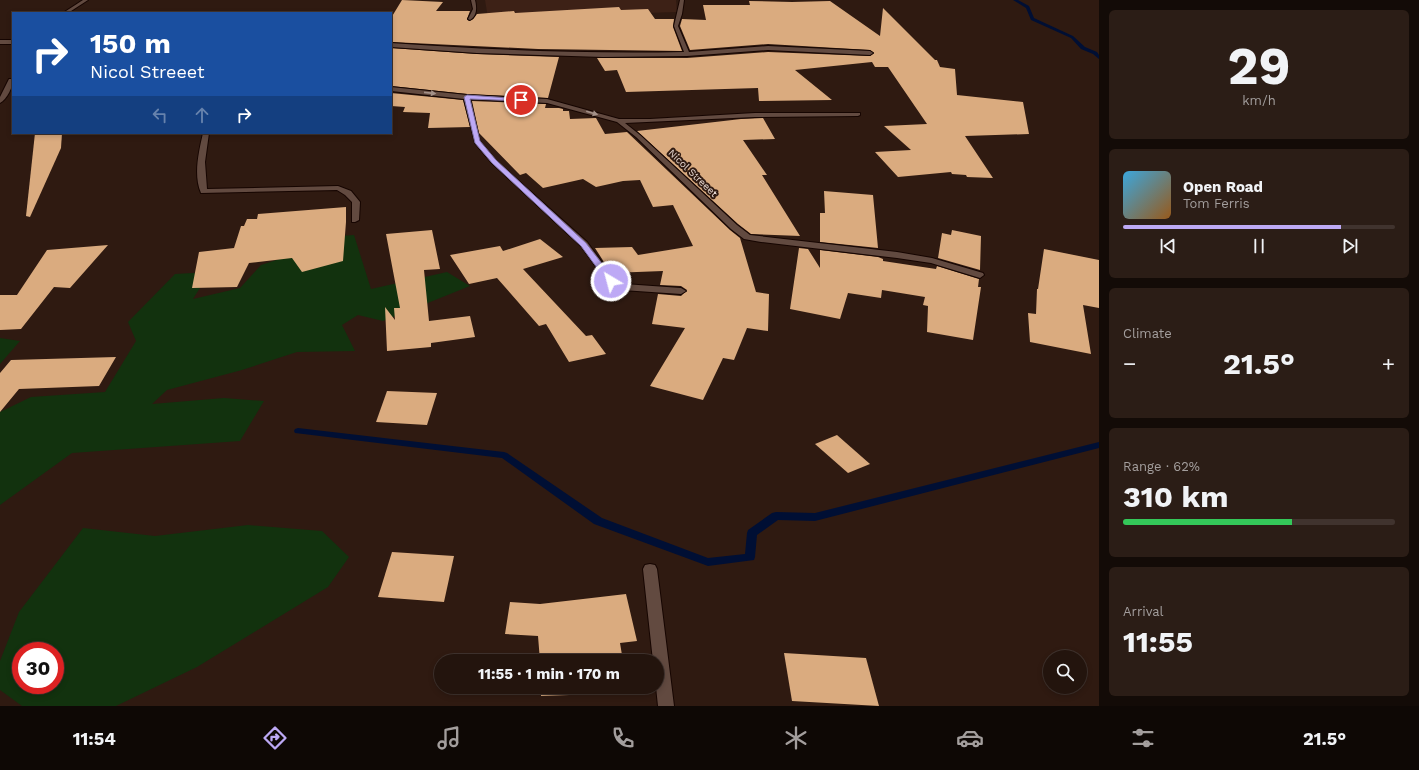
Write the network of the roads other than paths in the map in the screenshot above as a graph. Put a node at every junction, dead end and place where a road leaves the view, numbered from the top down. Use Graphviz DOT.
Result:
graph roads {
  1 [pos="86,0"];
  2 [pos="473,0"];
  3 [pos="682,0"];
  4 [pos="67,12"];
  5 [pos="470,19"];
  6 [pos="0,42"];
  7 [pos="12,42"];
  8 [pos="392,45"];
  9 [pos="870,53"];
  10 [pos="687,54"];
  11 [pos="10,80"];
  12 [pos="392,89"];
  13 [pos="467,97"];
  14 [pos="0,101"];
  15 [pos="858,114"];
  16 [pos="619,121"];
  17 [pos="206,134"];
  18 [pos="355,220"];
  19 [pos="980,275"];
  20 [pos="681,292"];
  21 [pos="650,569"];
  22 [pos="666,706"];
  1 -- 4 [label="street"];
  2 -- 5 [label="street"];
  3 -- 10 [label="street"];
  6 -- 7 [label="street"];
  8 -- 10 [label="street"];
  9 -- 10 [label="street"];
  11 -- 14 [label="street"];
  12 -- 13 [label="street, Nicol Streeet, one-way"];
  13 -- 16 [label="street, Nicol Streeet, one-way"];
  13 -- 20 [label="street"];
  15 -- 16 [label="street"];
  16 -- 19 [label="street, Nicol Streeet"];
  17 -- 18 [label="street"];
  21 -- 22 [label="street"];
}
